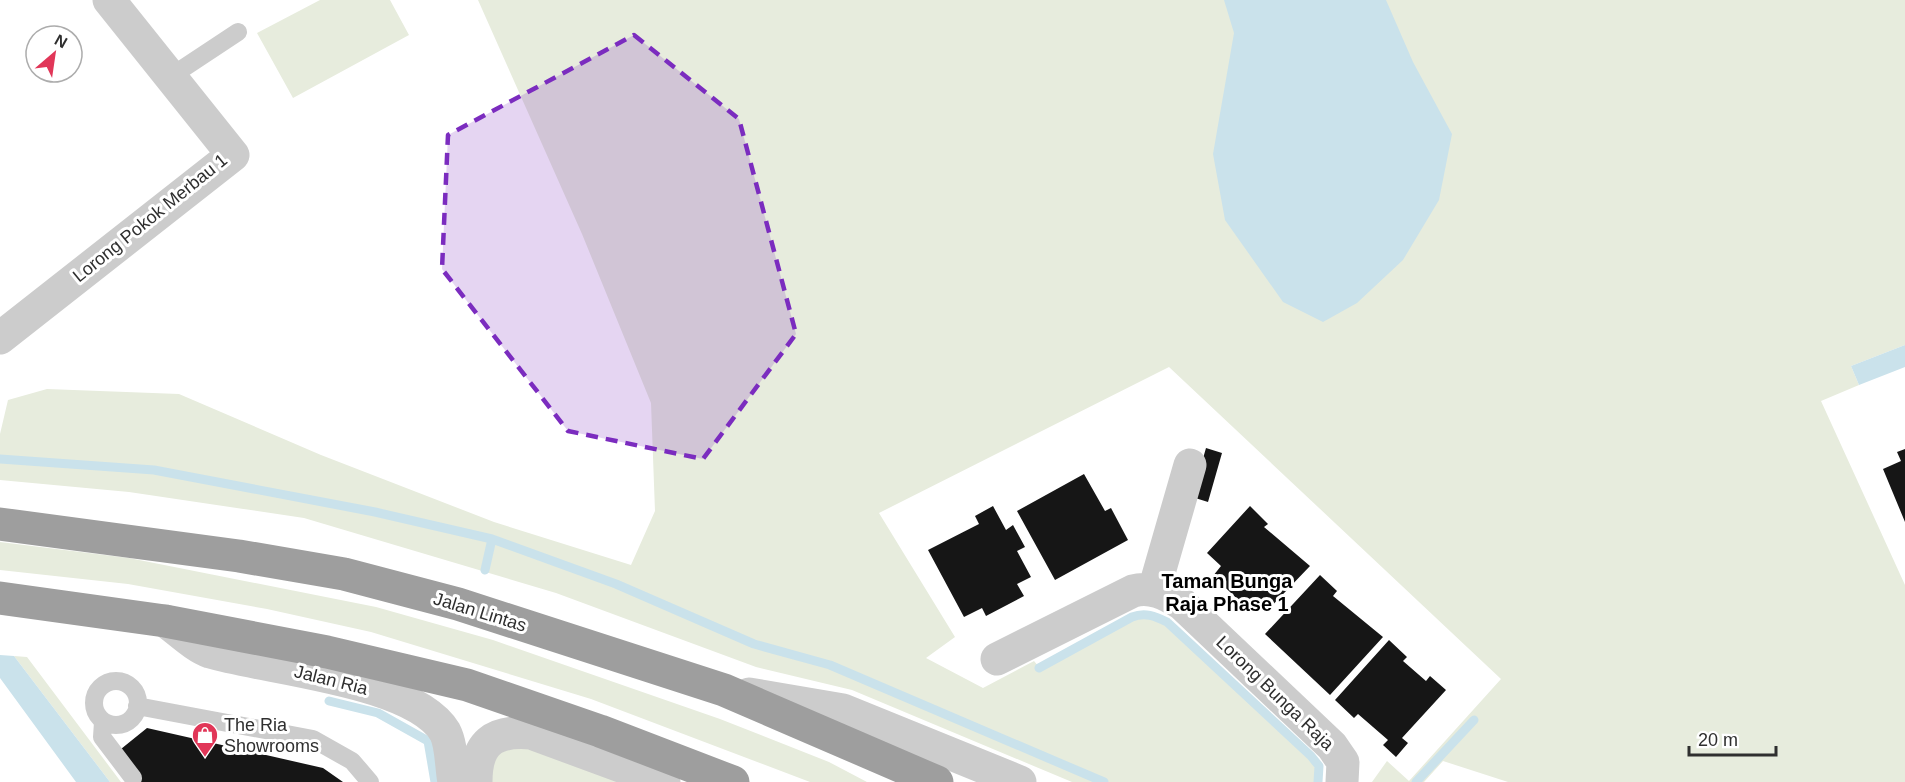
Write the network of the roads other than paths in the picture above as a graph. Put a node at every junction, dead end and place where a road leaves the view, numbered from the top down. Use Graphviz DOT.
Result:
graph roads {
  1 [pos="109,0"];
  2 [pos="238,32"];
  3 [pos="170,77"];
  4 [pos="0,338"];
  5 [pos="1190,465"];
  6 [pos="0,524"];
  7 [pos="1154,590"];
  8 [pos="0,598"];
  9 [pos="165,621"];
  10 [pos="997,659"];
  11 [pos="724,690"];
  12 [pos="137,706"];
  13 [pos="103,722"];
  14 [pos="133,778"];
  15 [pos="370,782"];
  16 [pos="454,782"];
  17 [pos="476,782"];
  18 [pos="664,782"];
  19 [pos="733,782"];
  20 [pos="938,782"];
  21 [pos="1020,782"];
  22 [pos="1342,782"];
  1 -- 3 [label="street, Lorong Pokok Merbau 1"];
  2 -- 3 [label="lane"];
  3 -- 4 [label="street, Lorong Pokok Merbau 1"];
  5 -- 7 [label="street"];
  6 -- 11 [label="highway, Jalan Lintas"];
  7 -- 10 [label="street"];
  7 -- 22 [label="street, Lorong Bunga Raja"];
  8 -- 9 [label="highway"];
  9 -- 16 [label="street, Jalan Ria"];
  9 -- 19 [label="highway"];
  11 -- 20 [label="highway, Jalan Lintas"];
  11 -- 21 [label="street"];
  12 -- 13 [label="lane"];
  12 -- 13 [label="lane"];
  12 -- 15 [label="lane"];
  13 -- 14 [label="lane"];
  17 -- 18 [label="street"];
}
